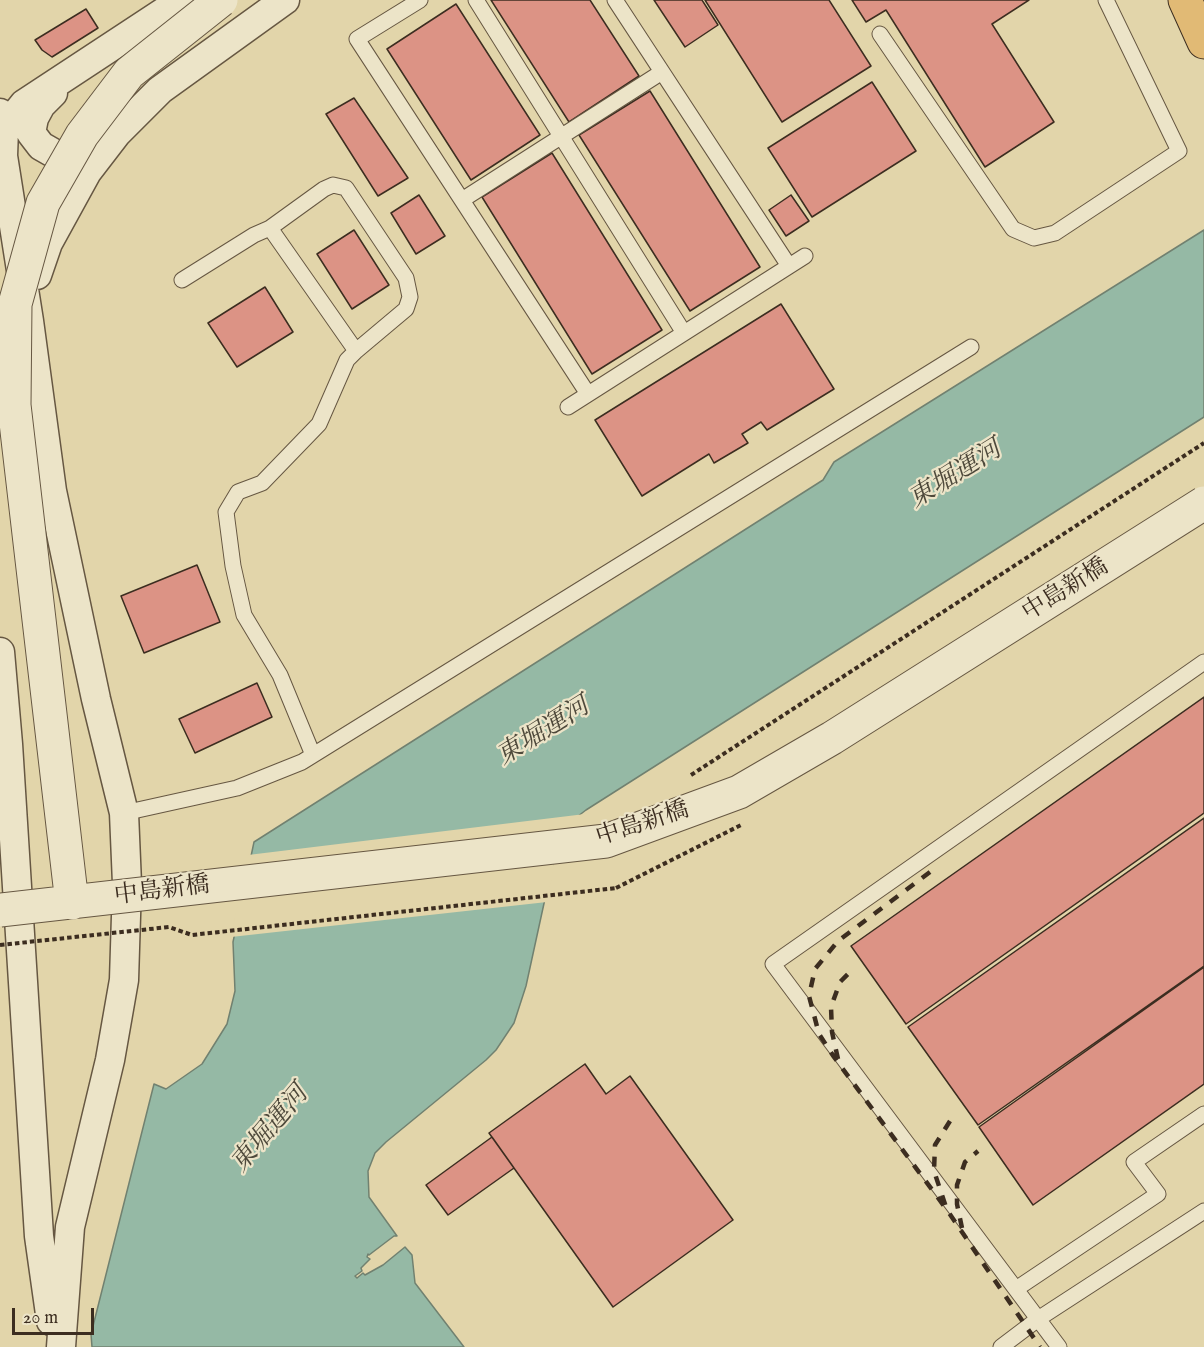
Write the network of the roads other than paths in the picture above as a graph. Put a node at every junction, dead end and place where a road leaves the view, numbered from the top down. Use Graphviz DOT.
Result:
graph roads {
  1 [pos="182,0"];
  2 [pos="222,0"];
  3 [pos="285,0"];
  4 [pos="420,0"];
  5 [pos="476,0"];
  6 [pos="615,0"];
  7 [pos="1106,0"];
  8 [pos="1185,0"];
  9 [pos="880,34"];
  10 [pos="1204,42"];
  11 [pos="89,61"];
  12 [pos="662,72"];
  13 [pos="2,121"];
  14 [pos="117,133"];
  15 [pos="561,136"];
  16 [pos="462,200"];
  17 [pos="270,228"];
  18 [pos="805,256"];
  19 [pos="789,266"];
  20 [pos="182,280"];
  21 [pos="29,321"];
  22 [pos="684,333"];
  23 [pos="971,347"];
  24 [pos="356,351"];
  25 [pos="588,394"];
  26 [pos="568,407"];
  27 [pos="1204,503"];
  28 [pos="0,652"];
  29 [pos="1204,662"];
  30 [pos="314,755"];
  31 [pos="124,813"];
  32 [pos="72,903"];
  33 [pos="0,910"];
  34 [pos="1204,1114"];
  35 [pos="1204,1211"];
  36 [pos="1016,1290"];
  37 [pos="1038,1319"];
  38 [pos="55,1347"];
  39 [pos="61,1347"];
  40 [pos="1001,1347"];
  41 [pos="1059,1347"];
  1 -- 11 [label="street"];
  2 -- 32 [label="street, bridge"];
  3 -- 14 [label="street"];
  4 -- 16 [label="lane"];
  5 -- 15 [label="lane"];
  6 -- 12 [label="lane"];
  7 -- 9 [label="lane"];
  8 -- 10 [label="main road"];
  11 -- 13 [label="street"];
  11 -- 14 [label="street"];
  12 -- 15 [label="lane"];
  12 -- 19 [label="lane"];
  13 -- 21 [label="street"];
  14 -- 21 [label="street"];
  15 -- 16 [label="lane"];
  15 -- 22 [label="lane"];
  16 -- 25 [label="lane"];
  17 -- 20 [label="lane"];
  17 -- 24 [label="lane"];
  17 -- 24 [label="lane"];
  18 -- 19 [label="lane"];
  19 -- 22 [label="lane"];
  21 -- 31 [label="street"];
  22 -- 25 [label="lane"];
  23 -- 30 [label="lane"];
  24 -- 30 [label="lane"];
  25 -- 26 [label="lane"];
  27 -- 32 [label="street, 中島新橋, bridge"];
  28 -- 38 [label="street"];
  29 -- 36 [label="lane"];
  30 -- 31 [label="lane"];
  31 -- 39 [label="street"];
  32 -- 33 [label="street, 中島新橋, bridge"];
  34 -- 36 [label="lane"];
  35 -- 37 [label="lane"];
  36 -- 37 [label="lane"];
  37 -- 40 [label="lane"];
  37 -- 41 [label="lane"];
}
